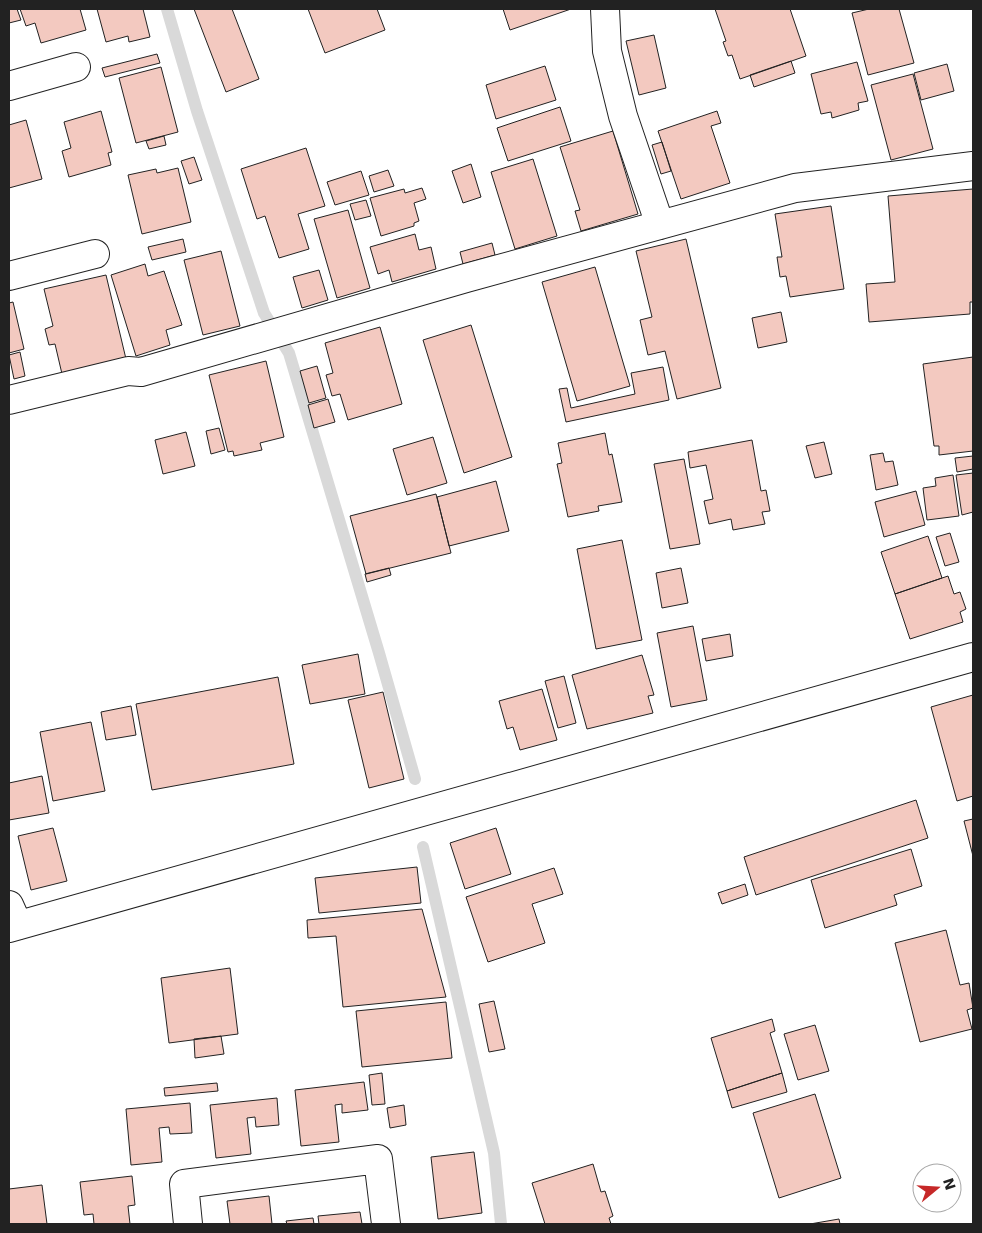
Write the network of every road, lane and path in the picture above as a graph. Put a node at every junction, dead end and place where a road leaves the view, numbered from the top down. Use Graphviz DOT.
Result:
graph roads {
  1 [pos="605,9"];
  2 [pos="76,66"];
  3 [pos="9,86"];
  4 [pos="973,166"];
  5 [pos="660,225"];
  6 [pos="95,254"];
  7 [pos="9,276"];
  8 [pos="9,400"];
  9 [pos="973,657"];
  10 [pos="12,919"];
  11 [pos="188,1224"];
  12 [pos="386,1224"];
  1 -- 5 [label="street"];
  2 -- 3 [label="street"];
  4 -- 5 [label="street"];
  5 -- 8 [label="street"];
  6 -- 7 [label="street"];
  9 -- 10 [label="street"];
  11 -- 12 [label="street"];
}
